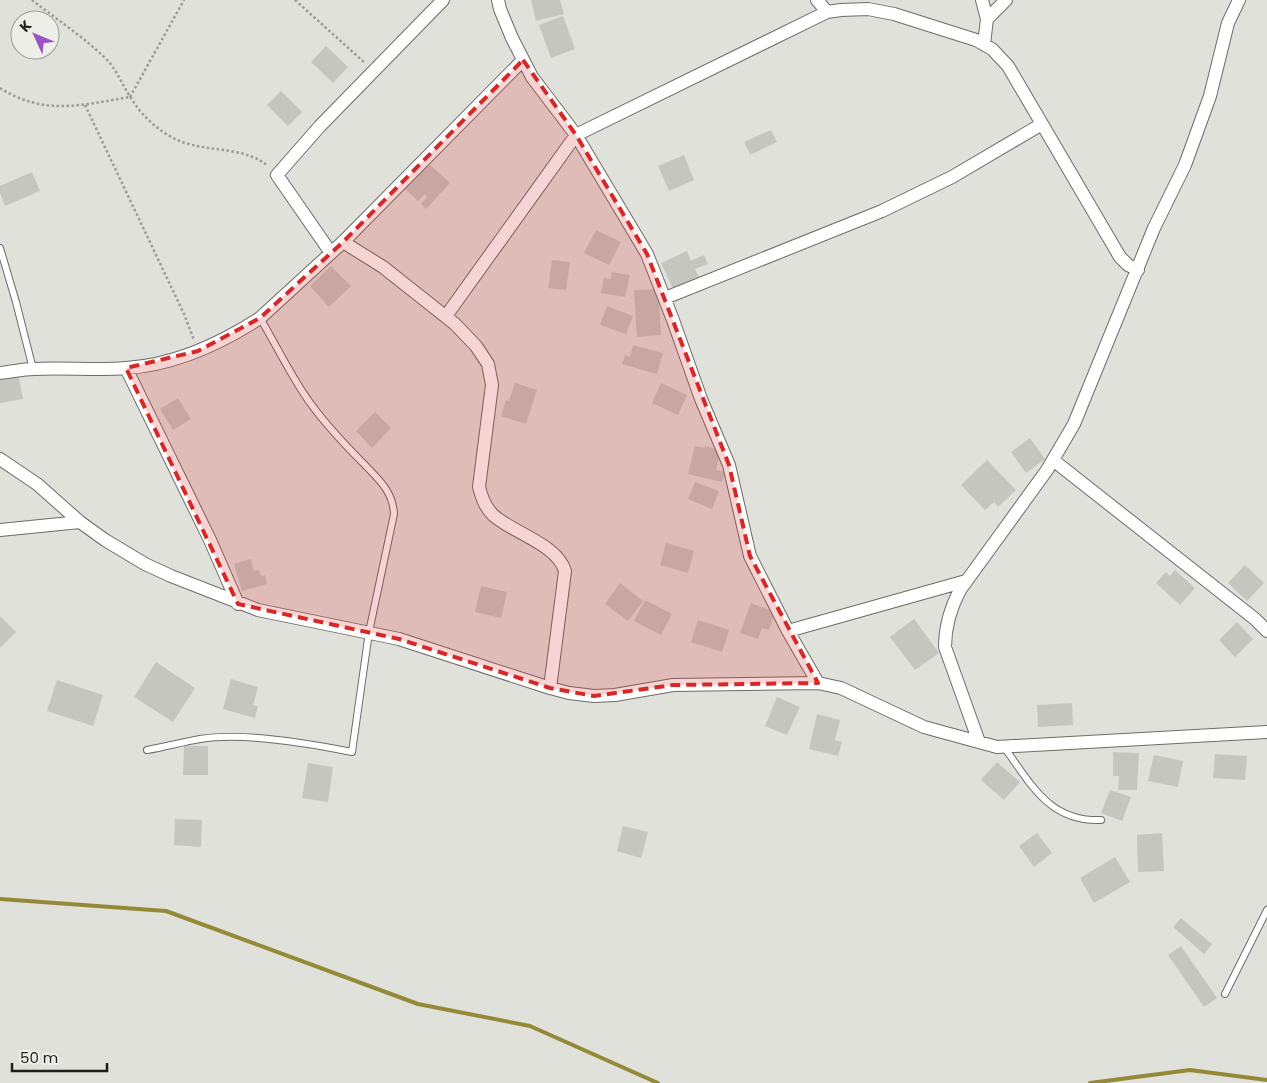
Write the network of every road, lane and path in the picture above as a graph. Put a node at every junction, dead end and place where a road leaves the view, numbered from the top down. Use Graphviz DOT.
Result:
graph roads {
  1 [pos="32,0"];
  2 [pos="184,0"];
  3 [pos="295,0"];
  4 [pos="443,0"];
  5 [pos="498,0"];
  6 [pos="817,0"];
  7 [pos="982,0"];
  8 [pos="1006,0"];
  9 [pos="1239,0"];
  10 [pos="827,12"];
  11 [pos="987,19"];
  12 [pos="984,44"];
  13 [pos="524,60"];
  14 [pos="373,71"];
  15 [pos="0,88"];
  16 [pos="130,97"];
  17 [pos="85,104"];
  18 [pos="1042,124"];
  19 [pos="576,135"];
  20 [pos="277,176"];
  21 [pos="343,242"];
  22 [pos="0,248"];
  23 [pos="331,252"];
  24 [pos="1138,270"];
  25 [pos="665,298"];
  26 [pos="446,316"];
  27 [pos="260,318"];
  28 [pos="198,351"];
  29 [pos="126,368"];
  30 [pos="33,369"];
  31 [pos="0,373"];
  32 [pos="0,459"];
  33 [pos="1053,460"];
  34 [pos="80,522"];
  35 [pos="0,530"];
  36 [pos="966,581"];
  37 [pos="238,604"];
  38 [pos="788,631"];
  39 [pos="1267,631"];
  40 [pos="369,632"];
  41 [pos="818,683"];
  42 [pos="550,688"];
  43 [pos="1267,732"];
  44 [pos="979,742"];
  45 [pos="1003,746"];
  46 [pos="147,750"];
  47 [pos="1101,820"];
  48 [pos="1267,910"];
  49 [pos="1225,994"];
  1 -- 16 [label="path"];
  2 -- 16 [label="path"];
  3 -- 14 [label="path"];
  4 -- 14 [label="street"];
  5 -- 13 [label="street"];
  6 -- 10 [label="street"];
  7 -- 11 [label="street"];
  8 -- 11 [label="street"];
  9 -- 24 [label="street"];
  10 -- 12 [label="street"];
  10 -- 19 [label="street"];
  11 -- 12 [label="street"];
  12 -- 18 [label="street"];
  13 -- 19 [label="street"];
  13 -- 21 [label="street"];
  14 -- 20 [label="street"];
  15 -- 17 [label="path"];
  16 -- 17 [label="path"];
  16 -- 20 [label="path"];
  17 -- 28 [label="path"];
  18 -- 24 [label="street"];
  18 -- 25 [label="street"];
  19 -- 25 [label="street"];
  19 -- 26 [label="street"];
  20 -- 23 [label="street"];
  21 -- 23 [label="street"];
  21 -- 26 [label="street"];
  22 -- 30 [label="lane"];
  23 -- 27 [label="street"];
  24 -- 33 [label="street"];
  25 -- 38 [label="street"];
  26 -- 42 [label="street"];
  27 -- 28 [label="street"];
  27 -- 40 [label="lane"];
  28 -- 29 [label="street"];
  29 -- 30 [label="street"];
  29 -- 37 [label="street"];
  30 -- 31 [label="street"];
  32 -- 34 [label="street"];
  33 -- 36 [label="street"];
  33 -- 39 [label="street"];
  34 -- 35 [label="street"];
  34 -- 37 [label="street"];
  36 -- 38 [label="street"];
  36 -- 44 [label="street"];
  37 -- 40 [label="street"];
  38 -- 41 [label="street"];
  40 -- 42 [label="street"];
  40 -- 46 [label="lane"];
  41 -- 42 [label="street"];
  41 -- 44 [label="street"];
  43 -- 45 [label="street"];
  44 -- 45 [label="street"];
  45 -- 47 [label="lane"];
  48 -- 49 [label="lane"];
}
